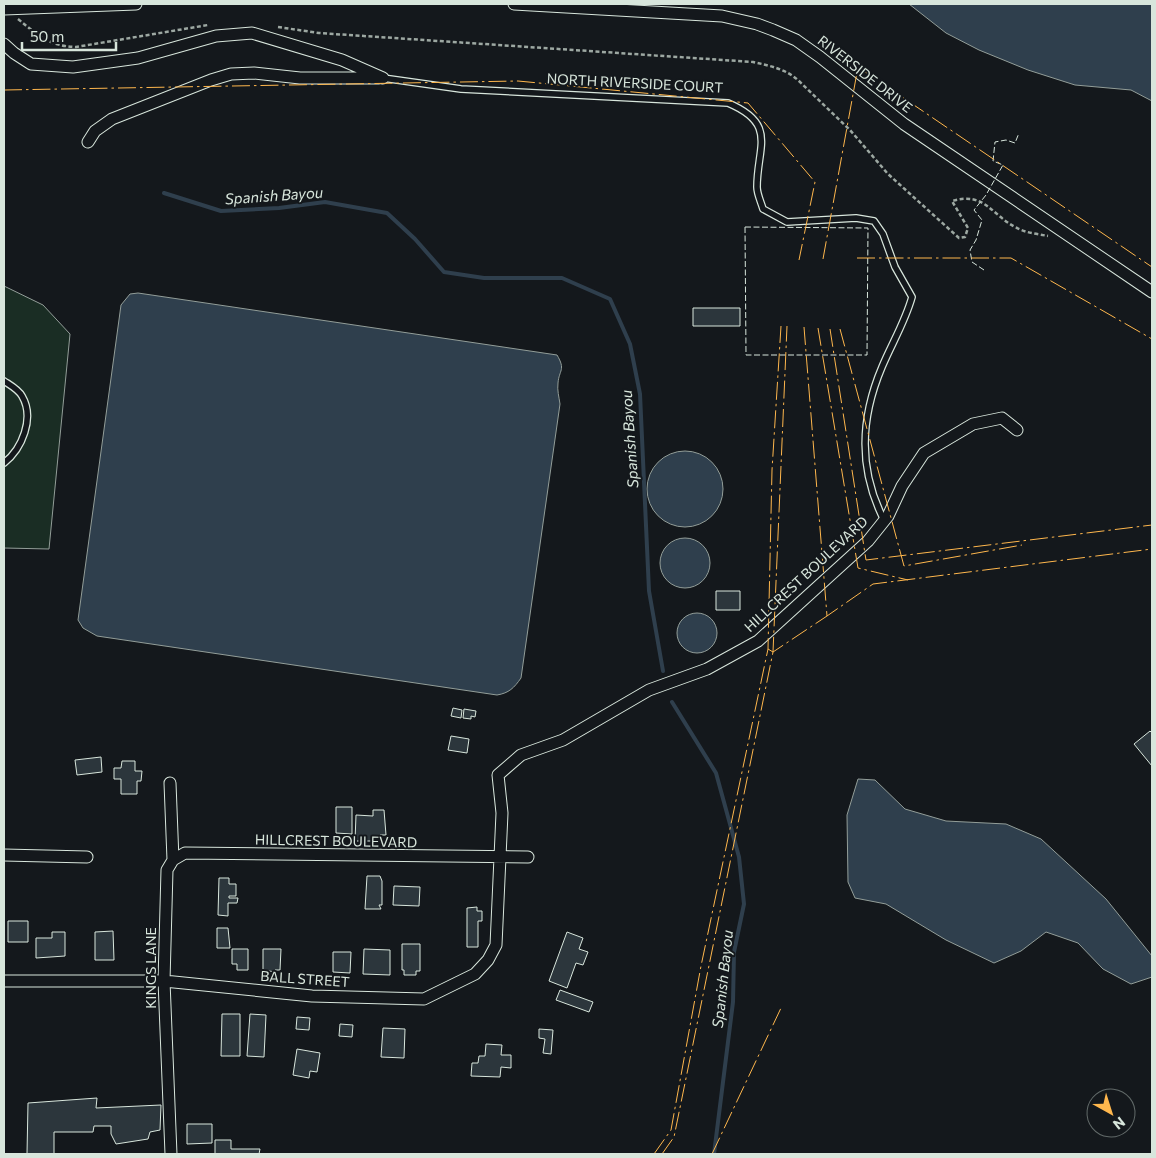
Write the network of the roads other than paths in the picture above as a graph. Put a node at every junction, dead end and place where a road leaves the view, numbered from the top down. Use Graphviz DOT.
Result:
graph roads {
  1 [pos="136,4"];
  2 [pos="514,4"];
  3 [pos="4,9"];
  4 [pos="4,44"];
  5 [pos="383,78"];
  6 [pos="88,142"];
  7 [pos="1152,292"];
  8 [pos="4,381"];
  9 [pos="1017,430"];
  10 [pos="4,463"];
  11 [pos="884,520"];
  12 [pos="170,783"];
  13 [pos="4,855"];
  14 [pos="87,857"];
  15 [pos="528,857"];
  16 [pos="500,858"];
  17 [pos="173,860"];
  18 [pos="4,981"];
  19 [pos="164,981"];
  20 [pos="171,1154"];
  1 -- 3 [label="street"];
  2 -- 7 [label="street, RIVERSIDE DRIVE"];
  4 -- 5 [label="street"];
  5 -- 6 [label="street, NORTH RIVERSIDE COURT"];
  5 -- 11 [label="lane, NORTH RIVERSIDE COURT"];
  8 -- 10 [label="lane"];
  9 -- 11 [label="street, HILLCREST BOULEVARD"];
  11 -- 16 [label="street, HILLCREST BOULEVARD"];
  12 -- 17 [label="street, KINGS LANE"];
  13 -- 14 [label="street"];
  15 -- 16 [label="street, HILLCREST BOULEVARD"];
  16 -- 17 [label="street, HILLCREST BOULEVARD"];
  16 -- 19 [label="street, BALL STREET"];
  17 -- 19 [label="street, KINGS LANE"];
  18 -- 19 [label="street, BALL STREET"];
  19 -- 20 [label="street, KINGS LANE"];
}
